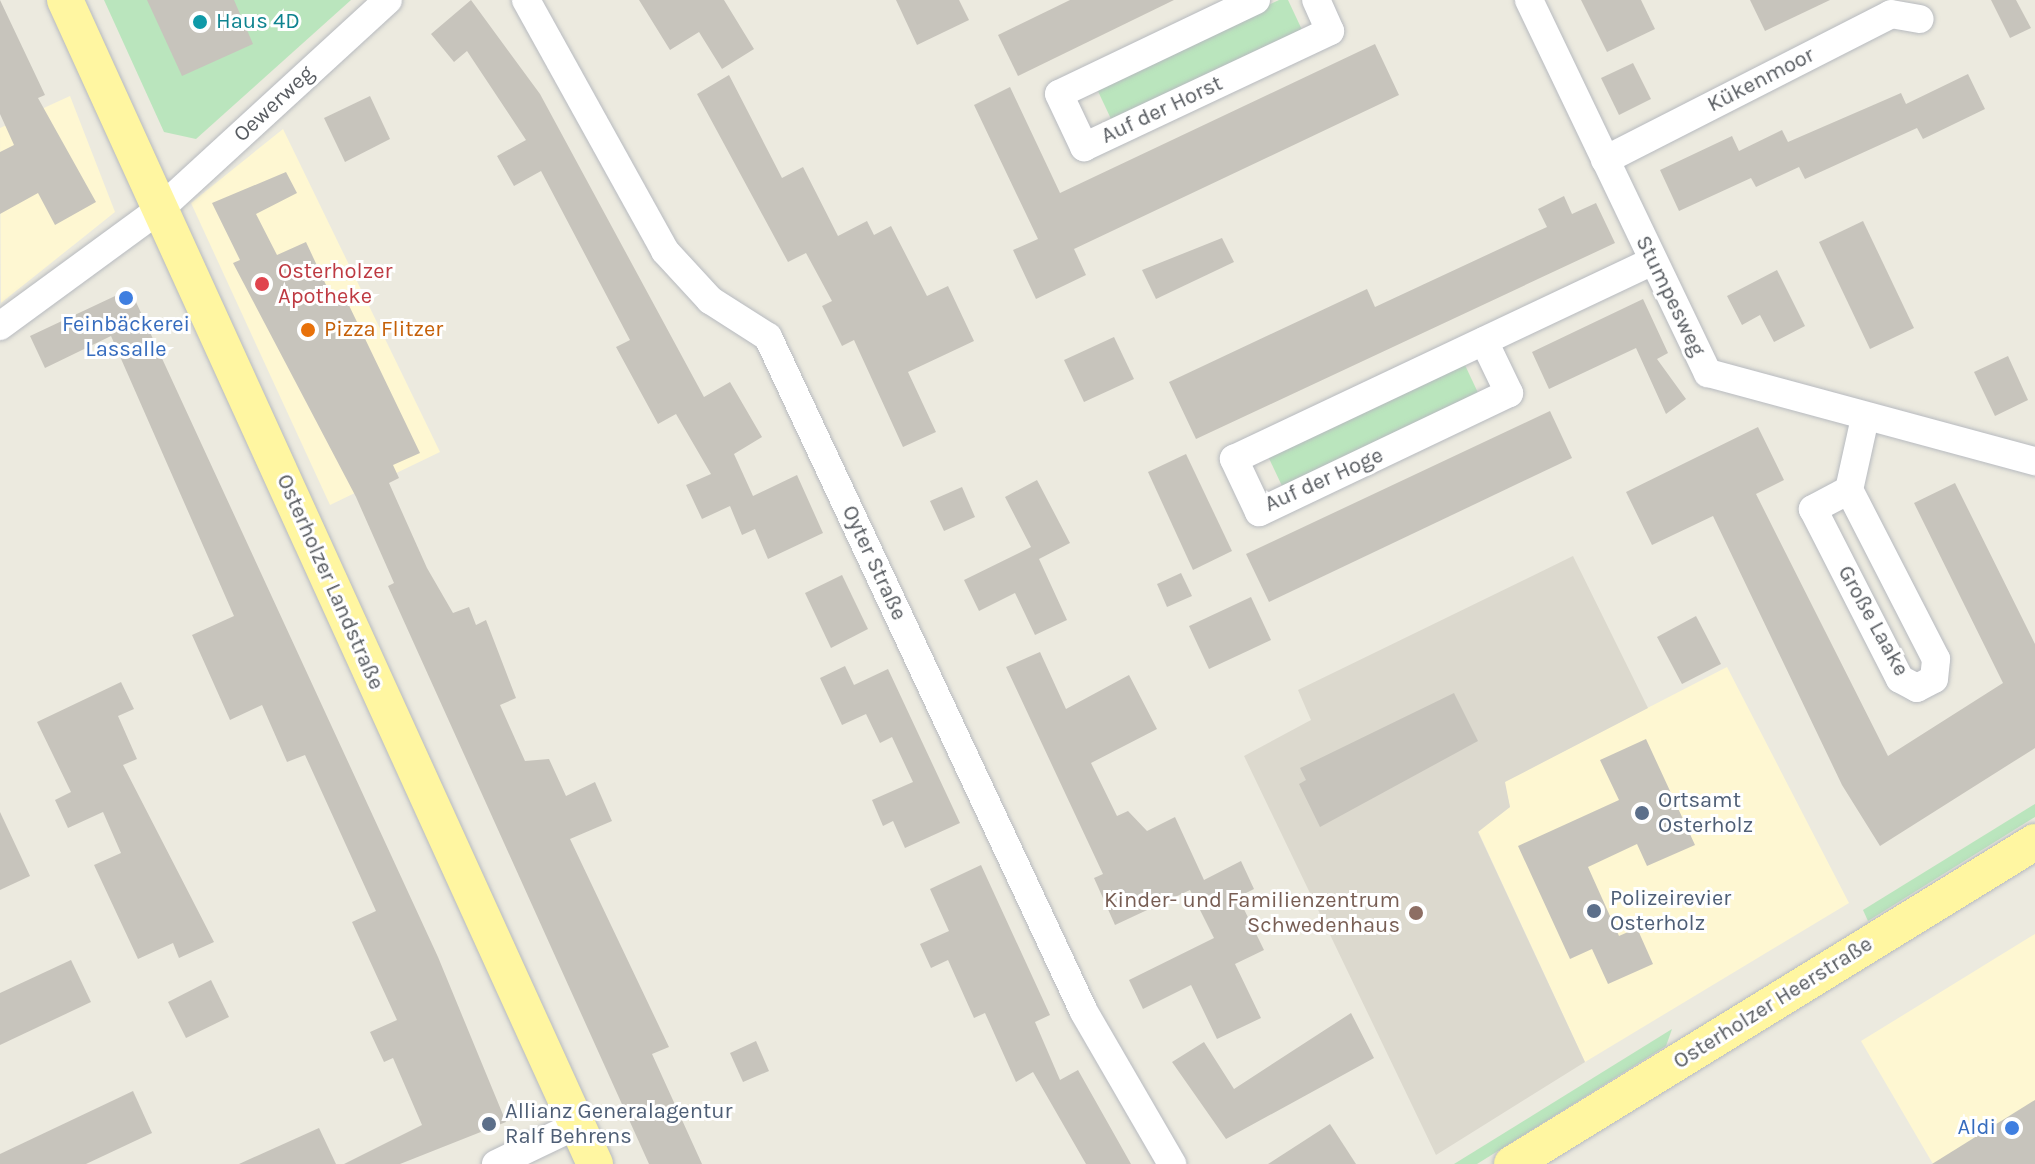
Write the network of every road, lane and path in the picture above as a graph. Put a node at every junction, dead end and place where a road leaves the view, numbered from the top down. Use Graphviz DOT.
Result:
graph roads {
  1 [pos="65,0"];
  2 [pos="388,0"];
  3 [pos="526,0"];
  4 [pos="1256,0"];
  5 [pos="1316,0"];
  6 [pos="1529,0"];
  7 [pos="1920,19"];
  8 [pos="1605,160"];
  9 [pos="160,209"];
  10 [pos="1652,261"];
  11 [pos="0,326"];
  12 [pos="1484,341"];
  13 [pos="1865,418"];
  14 [pos="2035,461"];
  15 [pos="1849,490"];
  16 [pos="2035,842"];
  17 [pos="577,1125"];
  18 [pos="496,1164"];
  19 [pos="595,1164"];
  20 [pos="1172,1164"];
  21 [pos="1512,1164"];
  1 -- 9 [label="main road, Osterholzer Landstraße"];
  2 -- 9 [label="street, Oewerweg"];
  3 -- 20 [label="street, Oyter Straße"];
  4 -- 5 [label="street, Auf der Horst"];
  6 -- 8 [label="street, Stumpesweg"];
  7 -- 8 [label="street, Kükenmoor"];
  8 -- 10 [label="street, Stumpesweg"];
  9 -- 11 [label="street, Oewerweg"];
  9 -- 17 [label="main road, Osterholzer Landstraße"];
  10 -- 12 [label="street, Auf der Hoge"];
  10 -- 13 [label="street, Stumpesweg"];
  12 -- 12 [label="street, Auf der Hoge"];
  13 -- 14 [label="street, Stumpesweg"];
  13 -- 15 [label="street"];
  15 -- 15 [label="street, Große Laake"];
  16 -- 21 [label="main road, Osterholzer Heerstraße"];
  17 -- 18 [label="street"];
  17 -- 19 [label="main road, Osterholzer Landstraße"];
}
